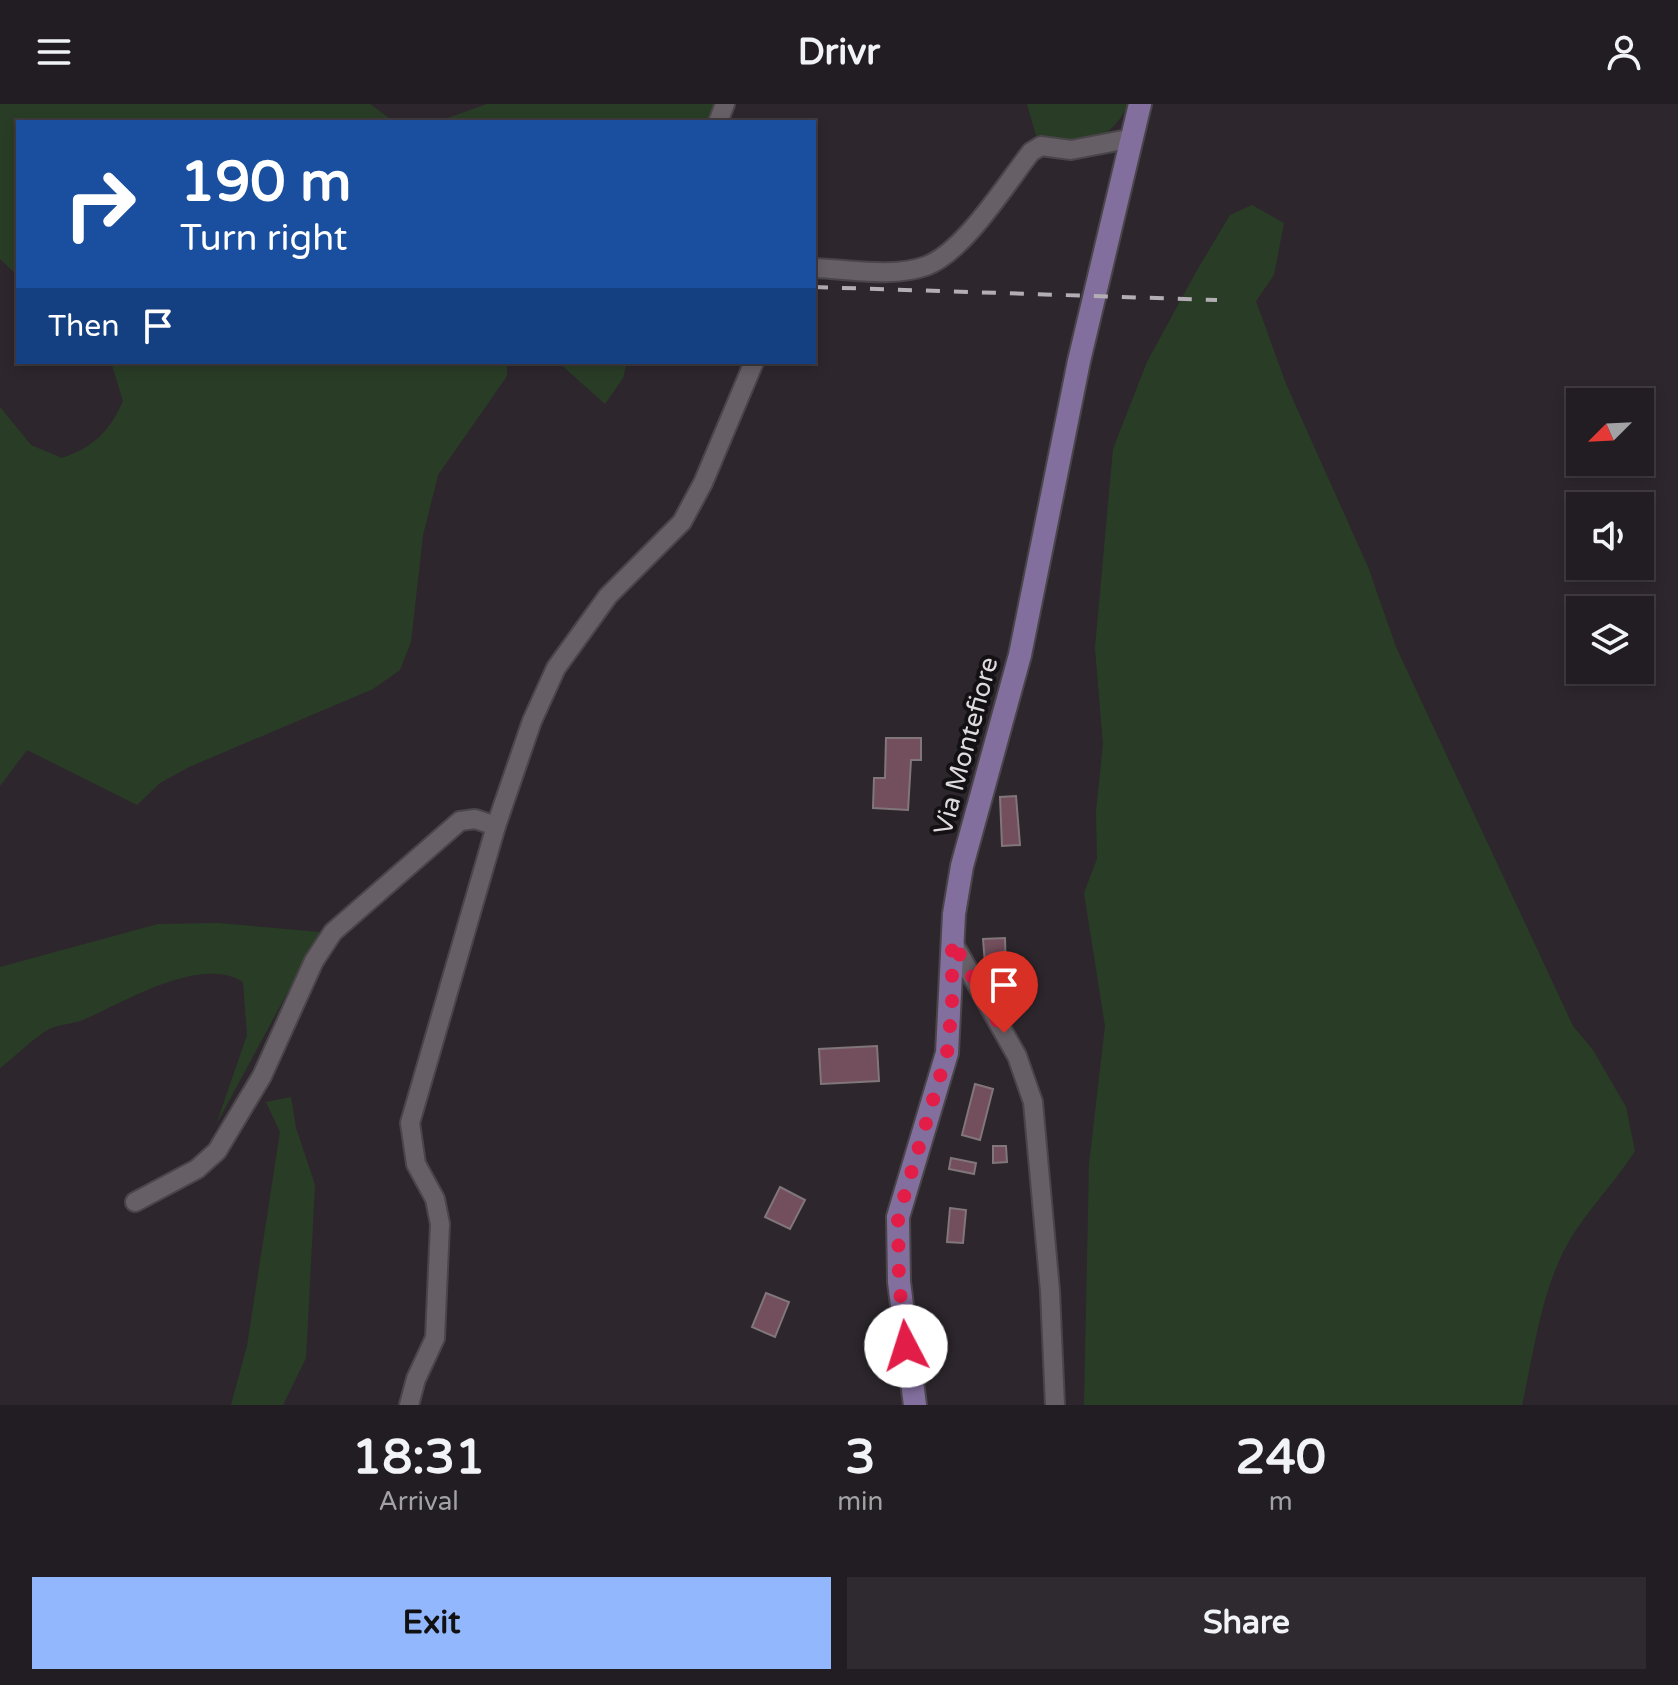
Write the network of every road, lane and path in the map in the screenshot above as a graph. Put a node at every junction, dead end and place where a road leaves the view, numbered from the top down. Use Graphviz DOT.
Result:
graph roads {
  1 [pos="1140,104"];
  2 [pos="1133,138"];
  3 [pos="816,268"];
  4 [pos="753,364"];
  5 [pos="496,826"];
  6 [pos="952,941"];
  7 [pos="135,1202"];
  8 [pos="409,1405"];
  9 [pos="915,1405"];
  10 [pos="1055,1405"];
  1 -- 2 [label="main road, Via Montefiore"];
  2 -- 3 [label="street"];
  2 -- 6 [label="main road, Via Montefiore"];
  4 -- 5 [label="street"];
  5 -- 7 [label="street"];
  5 -- 8 [label="street"];
  6 -- 9 [label="main road, Via Montefiore"];
  6 -- 10 [label="street"];
}
